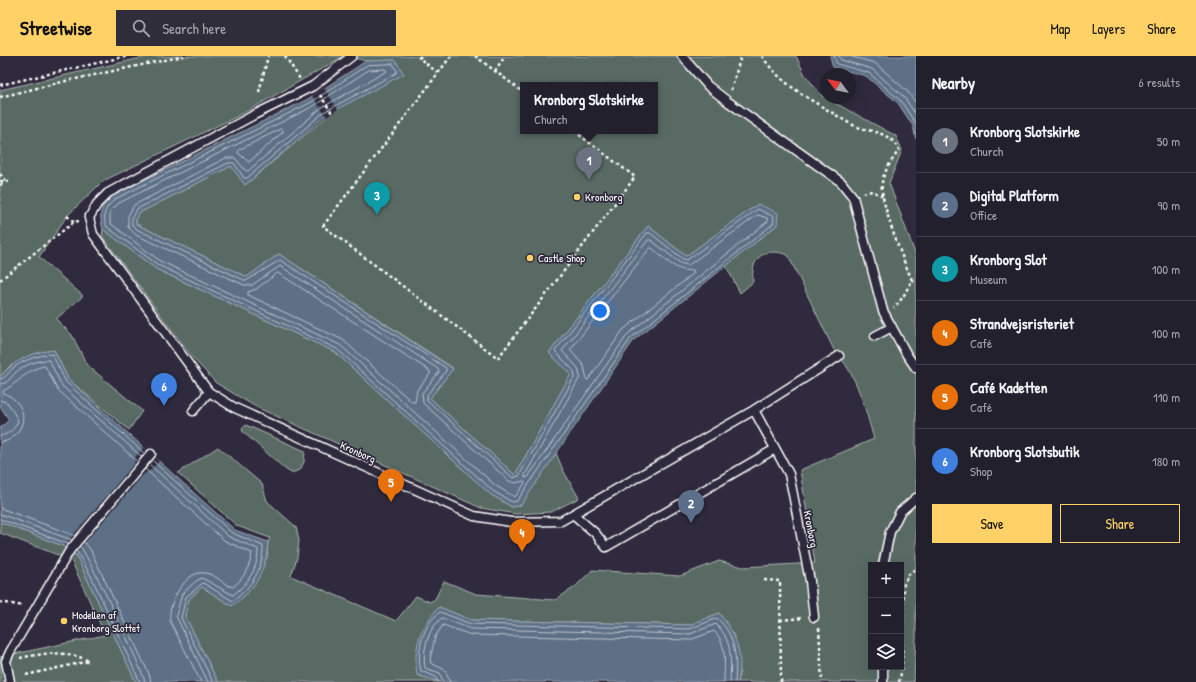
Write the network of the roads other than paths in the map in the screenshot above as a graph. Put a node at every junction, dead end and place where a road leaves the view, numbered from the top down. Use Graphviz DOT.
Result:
graph roads {
  1 [pos="352,56"];
  2 [pos="682,56"];
  3 [pos="892,327"];
  4 [pos="875,336"];
  5 [pos="839,356"];
  6 [pos="916,368"];
  7 [pos="208,392"];
  8 [pos="754,410"];
  9 [pos="193,411"];
  10 [pos="775,449"];
  11 [pos="151,454"];
  12 [pos="916,498"];
  13 [pos="573,514"];
  14 [pos="884,562"];
  15 [pos="814,617"];
  16 [pos="883,670"];
  17 [pos="10,682"];
  18 [pos="883,682"];
  1 -- 7 [label="lane"];
  2 -- 3 [label="lane"];
  3 -- 4 [label="lane"];
  3 -- 6 [label="lane"];
  5 -- 8 [label="lane, Kronborg"];
  7 -- 9 [label="lane"];
  7 -- 13 [label="lane, Kronborg"];
  8 -- 10 [label="lane, Kronborg"];
  8 -- 13 [label="lane, Kronborg"];
  10 -- 13 [label="lane"];
  10 -- 15 [label="lane, Kronborg"];
  11 -- 17 [label="lane"];
  12 -- 14 [label="lane"];
  16 -- 18 [label="lane"];
}
